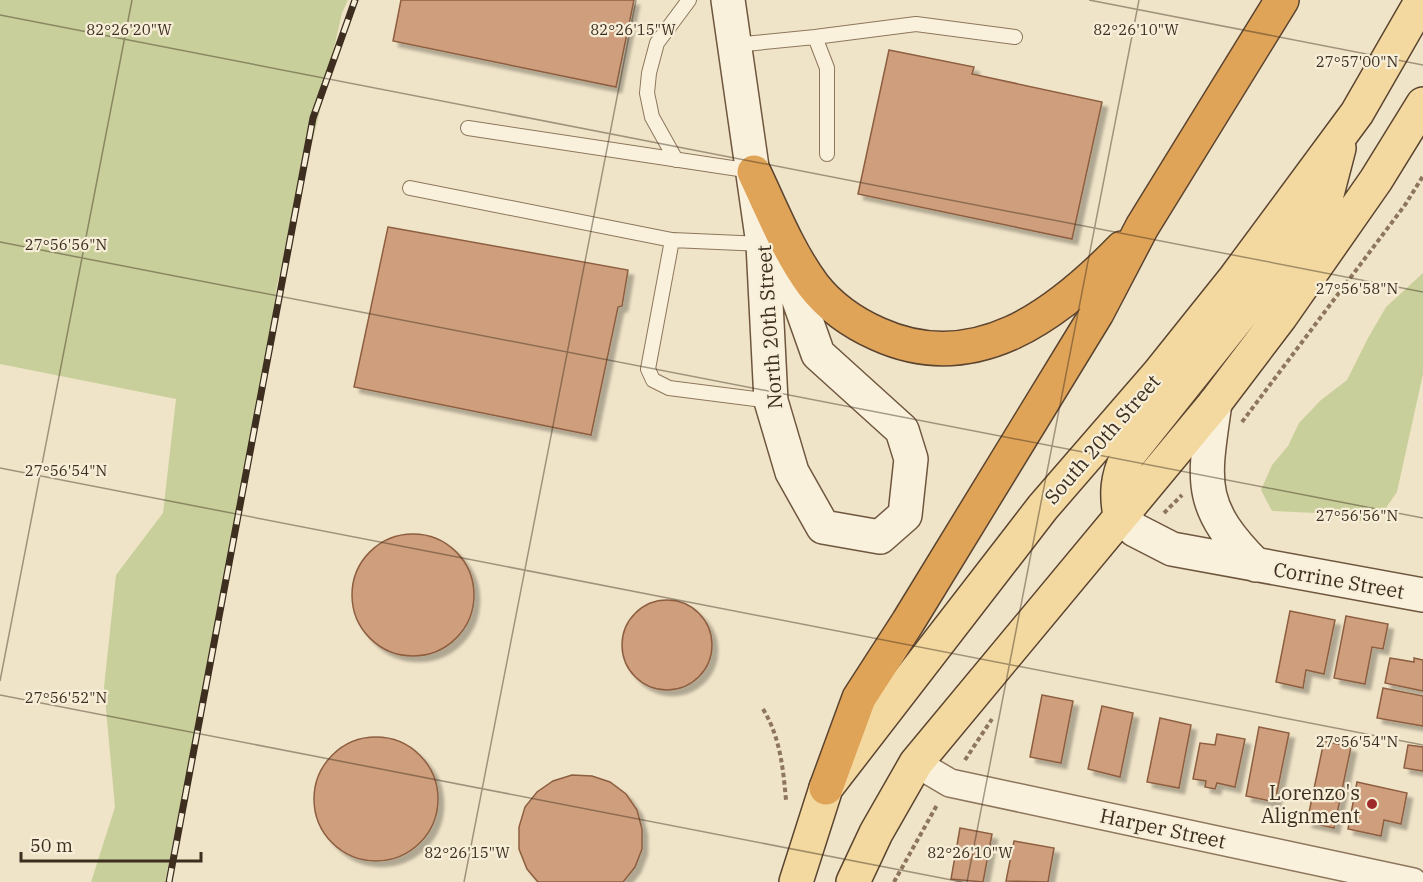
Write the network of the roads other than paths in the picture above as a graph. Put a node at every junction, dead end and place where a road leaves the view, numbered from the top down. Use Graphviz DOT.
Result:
graph roads {
  1 [pos="689,0"];
  2 [pos="728,0"];
  3 [pos="1282,0"];
  4 [pos="1422,0"];
  5 [pos="814,37"];
  6 [pos="1015,37"];
  7 [pos="735,45"];
  8 [pos="1423,104"];
  9 [pos="468,128"];
  10 [pos="1343,131"];
  11 [pos="827,154"];
  12 [pos="676,160"];
  13 [pos="754,171"];
  14 [pos="410,188"];
  15 [pos="1142,227"];
  16 [pos="672,240"];
  17 [pos="763,244"];
  18 [pos="771,401"];
  19 [pos="1215,403"];
  20 [pos="1120,516"];
  21 [pos="1256,565"];
  22 [pos="1423,595"];
  23 [pos="916,763"];
  24 [pos="826,788"];
  25 [pos="796,882"];
  26 [pos="853,882"];
  27 [pos="1413,882"];
  1 -- 12 [label="lane"];
  2 -- 7 [label="street, North 20th Street"];
  3 -- 15 [label="highway"];
  4 -- 10 [label="main road, South 20th Street"];
  5 -- 6 [label="lane"];
  5 -- 7 [label="lane"];
  5 -- 11 [label="lane"];
  7 -- 13 [label="street, North 20th Street"];
  8 -- 19 [label="main road"];
  9 -- 12 [label="lane"];
  10 -- 20 [label="main road"];
  10 -- 24 [label="main road, South 20th Street"];
  12 -- 13 [label="lane"];
  13 -- 15 [label="highway"];
  13 -- 17 [label="street, North 20th Street"];
  13 -- 18 [label="street, North 20th Street"];
  14 -- 16 [label="lane"];
  15 -- 24 [label="highway"];
  16 -- 17 [label="lane"];
  16 -- 18 [label="lane"];
  17 -- 18 [label="street, North 20th Street"];
  19 -- 20 [label="main road"];
  19 -- 21 [label="street, Corrine Street"];
  20 -- 21 [label="street, Corrine Street"];
  20 -- 23 [label="main road"];
  21 -- 22 [label="street, Corrine Street"];
  23 -- 26 [label="main road"];
  23 -- 27 [label="street, Harper Street"];
  24 -- 25 [label="main road, South 20th Street"];
}
